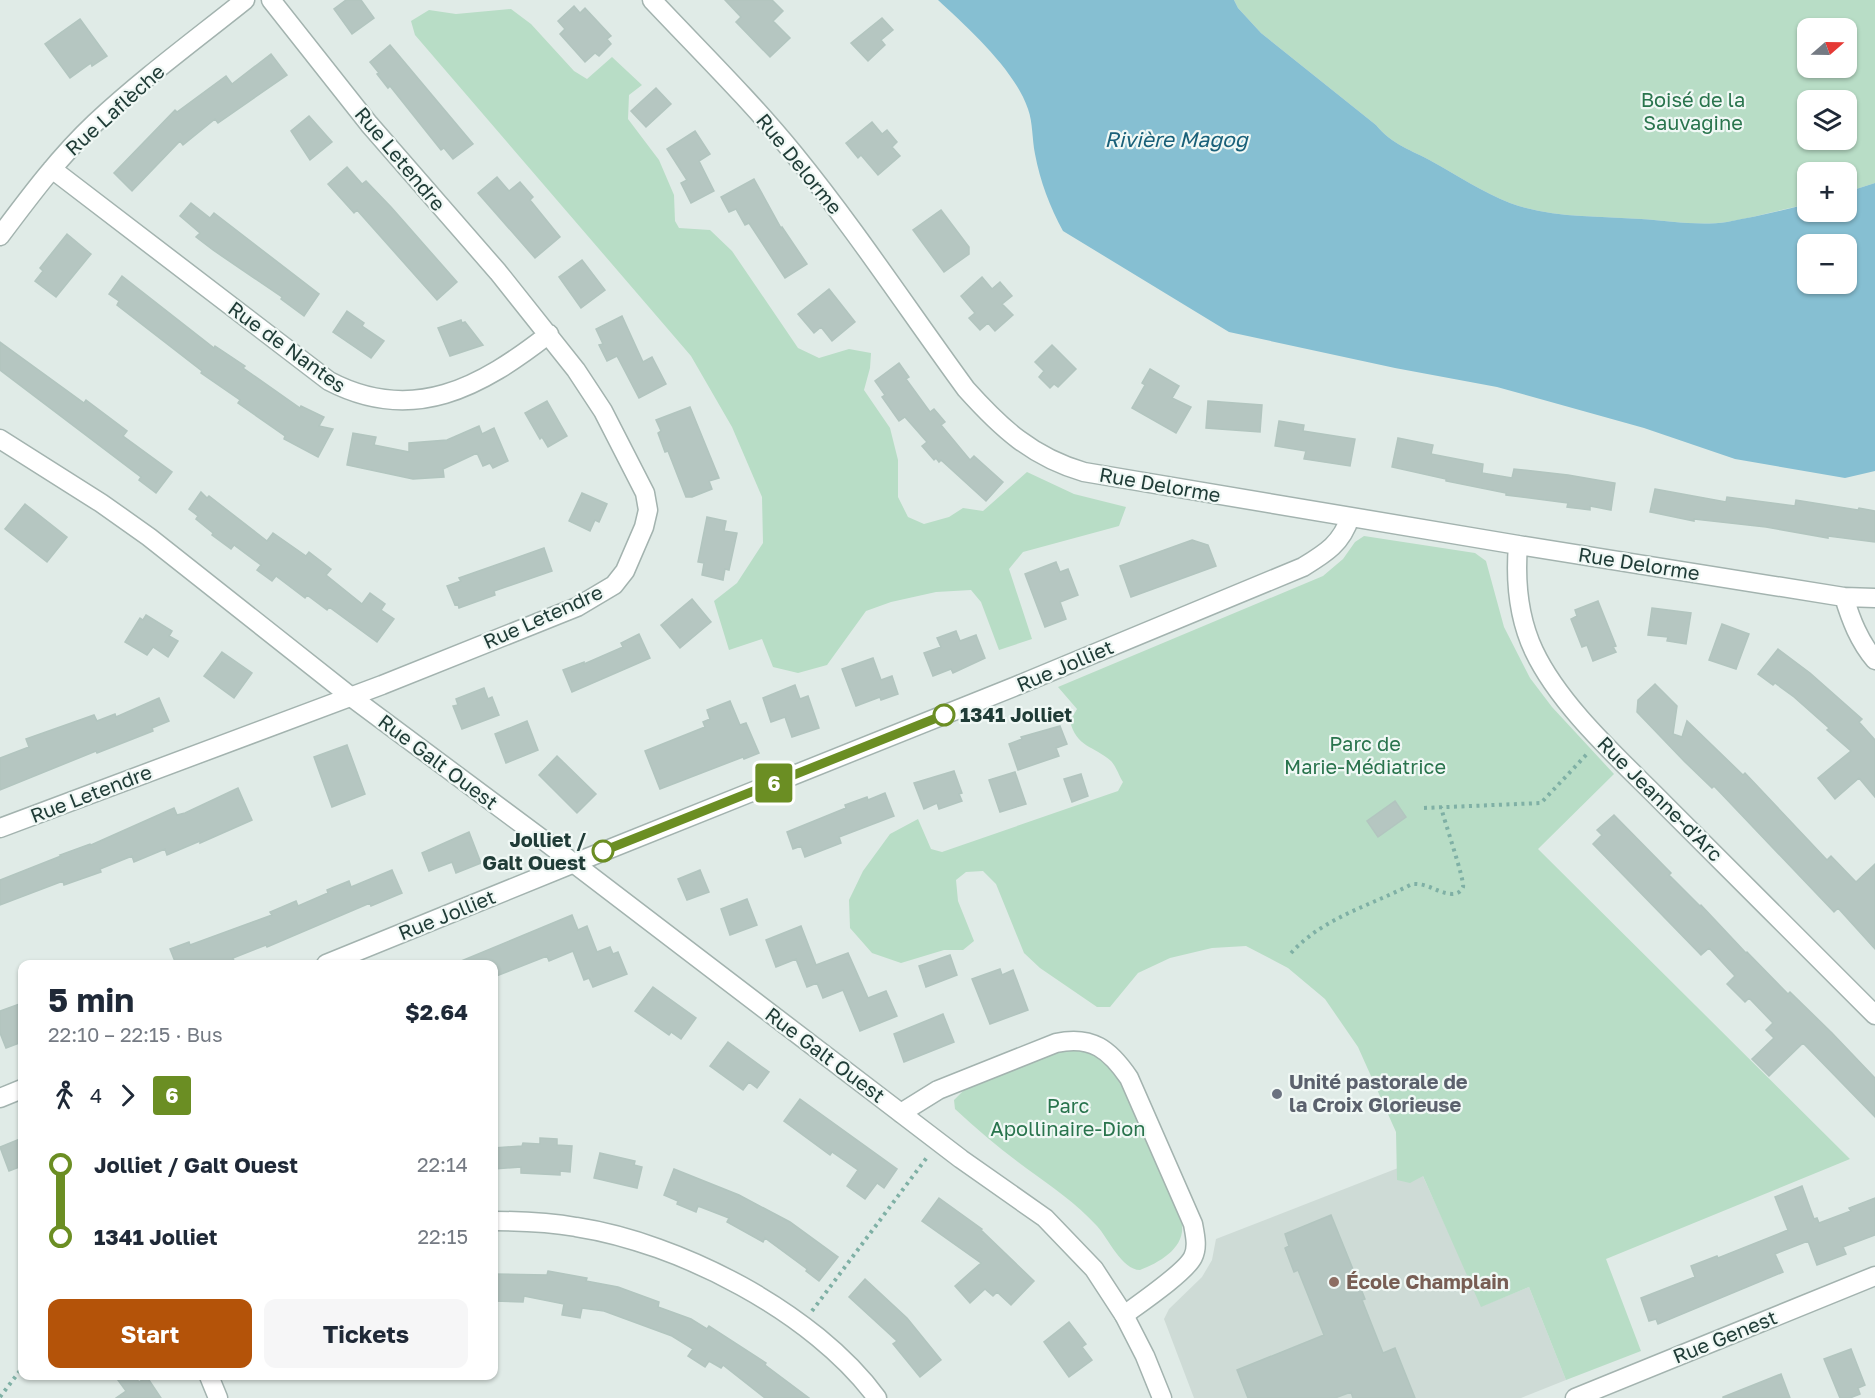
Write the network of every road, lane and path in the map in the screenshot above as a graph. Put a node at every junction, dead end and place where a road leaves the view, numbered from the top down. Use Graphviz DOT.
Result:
graph roads {
  1 [pos="245,0"];
  2 [pos="271,0"];
  3 [pos="652,0"];
  4 [pos="52,169"];
  5 [pos="0,236"];
  6 [pos="549,334"];
  7 [pos="0,439"];
  8 [pos="1350,517"];
  9 [pos="1518,545"];
  10 [pos="1844,597"];
  11 [pos="1875,598"];
  12 [pos="1875,660"];
  13 [pos="350,696"];
  14 [pos="1601,740"];
  15 [pos="1441,807"];
  16 [pos="1424,808"];
  17 [pos="0,828"];
  18 [pos="573,864"];
  19 [pos="1291,953"];
  20 [pos="336,960"];
  21 [pos="1875,1015"];
  22 [pos="18,1091"];
  23 [pos="0,1098"];
  24 [pos="901,1113"];
  25 [pos="929,1156"];
  26 [pos="498,1221"];
  27 [pos="1875,1276"];
  28 [pos="1124,1315"];
  29 [pos="801,1325"];
  30 [pos="18,1373"];
  31 [pos="211,1380"];
  32 [pos="0,1397"];
  33 [pos="218,1398"];
  34 [pos="877,1398"];
  35 [pos="1162,1398"];
  36 [pos="1575,1398"];
  1 -- 4 [label="street, Rue Laflèche"];
  2 -- 6 [label="street, Rue Letendre"];
  3 -- 8 [label="street, Rue Delorme"];
  4 -- 5 [label="street, Rue Laflèche"];
  4 -- 6 [label="street, Rue de Nantes"];
  6 -- 13 [label="street, Rue Letendre"];
  7 -- 13 [label="street, Rue Galt Ouest"];
  8 -- 9 [label="street, Rue Delorme"];
  8 -- 18 [label="street, Rue Jolliet"];
  9 -- 10 [label="street, Rue Delorme"];
  9 -- 14 [label="street, Rue Jeanne-d'Arc"];
  10 -- 11 [label="street, Rue Delorme"];
  10 -- 12 [label="street"];
  13 -- 17 [label="street, Rue Letendre"];
  13 -- 18 [label="street, Rue Galt Ouest"];
  14 -- 15 [label="path"];
  14 -- 21 [label="street, Rue Jeanne-d'Arc"];
  15 -- 16 [label="path"];
  15 -- 19 [label="path"];
  18 -- 20 [label="street, Rue Jolliet"];
  18 -- 24 [label="street, Rue Galt Ouest"];
  22 -- 23 [label="street"];
  24 -- 28 [label="street, Rue Galt Ouest"];
  24 -- 28 [label="street, Rue Galt Ouest"];
  25 -- 29 [label="path"];
  26 -- 29 [label="street"];
  27 -- 36 [label="street, Rue Genest"];
  28 -- 35 [label="street, Rue Galt Ouest"];
  29 -- 34 [label="street"];
  30 -- 32 [label="path"];
  31 -- 33 [label="street"];
}
